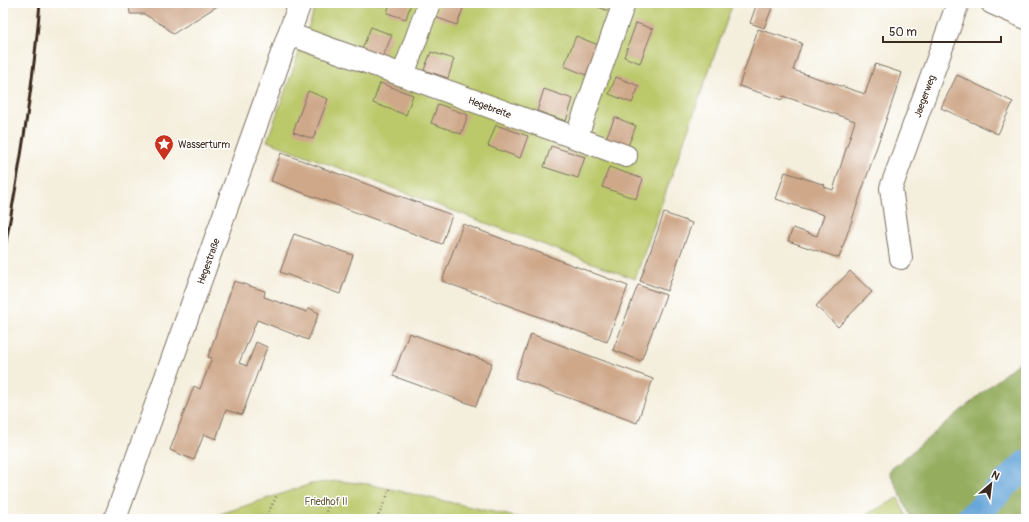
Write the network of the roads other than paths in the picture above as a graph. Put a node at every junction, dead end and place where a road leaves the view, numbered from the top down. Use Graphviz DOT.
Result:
graph roads {
  1 [pos="300,3"];
  2 [pos="429,3"];
  3 [pos="624,3"];
  4 [pos="958,3"];
  5 [pos="992,3"];
  6 [pos="1026,18"];
  7 [pos="289,34"];
  8 [pos="403,75"];
  9 [pos="576,138"];
  10 [pos="626,156"];
  11 [pos="901,258"];
  12 [pos="115,519"];
  1 -- 7 [label="street, Hegestraße"];
  2 -- 8 [label="street"];
  3 -- 9 [label="street"];
  4 -- 11 [label="street, Jaegerweg"];
  5 -- 6 [label="street"];
  7 -- 8 [label="street, Hegebreite"];
  7 -- 12 [label="street, Hegestraße"];
  8 -- 9 [label="street, Hegebreite"];
  9 -- 10 [label="street, Hegebreite"];
}
